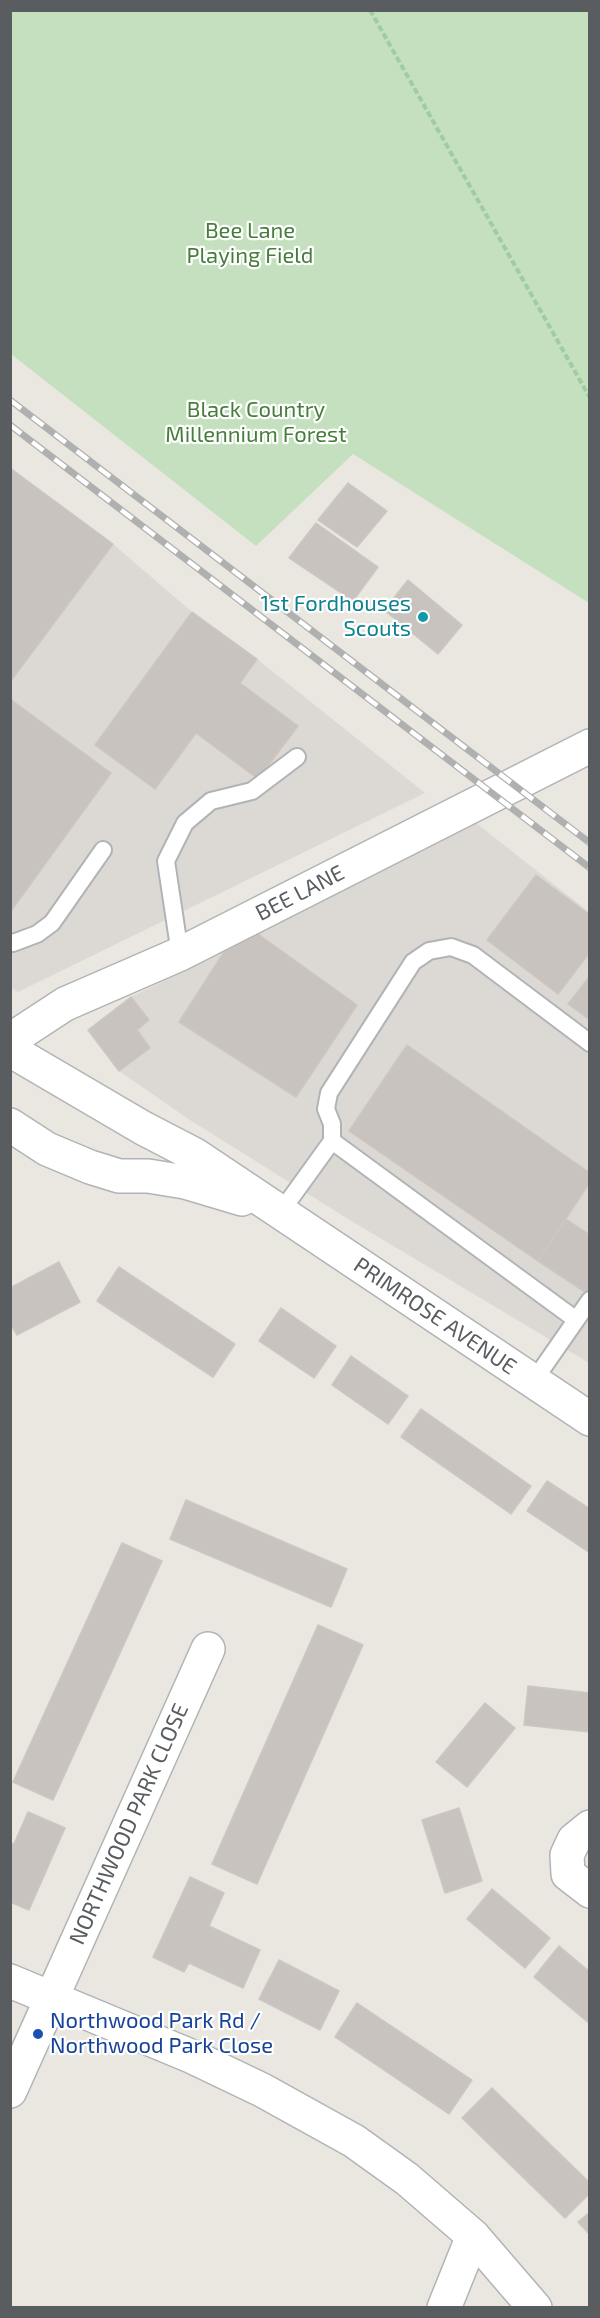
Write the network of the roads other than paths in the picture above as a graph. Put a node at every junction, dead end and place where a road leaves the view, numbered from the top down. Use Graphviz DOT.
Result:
graph roads {
  1 [pos="590,746"];
  2 [pos="297,757"];
  3 [pos="103,850"];
  4 [pos="10,942"];
  5 [pos="180,954"];
  6 [pos="10,1040"];
  7 [pos="590,1043"];
  8 [pos="10,1050"];
  9 [pos="10,1125"];
  10 [pos="332,1141"];
  11 [pos="280,1213"];
  12 [pos="590,1300"];
  13 [pos="575,1319"];
  14 [pos="533,1382"];
  15 [pos="590,1419"];
  16 [pos="208,1649"];
  17 [pos="590,1827"];
  18 [pos="590,1891"];
  19 [pos="10,1981"];
  20 [pos="51,1998"];
  21 [pos="10,2091"];
  22 [pos="473,2236"];
  23 [pos="444,2307"];
  24 [pos="535,2307"];
  1 -- 5 [label="street, BEE LANE"];
  2 -- 5 [label="lane"];
  3 -- 4 [label="lane"];
  5 -- 6 [label="street, BEE LANE"];
  7 -- 10 [label="lane"];
  8 -- 11 [label="street, PRIMROSE AVENUE"];
  9 -- 11 [label="street, PRIMROSE AVENUE"];
  10 -- 11 [label="lane"];
  10 -- 13 [label="lane"];
  11 -- 14 [label="street, PRIMROSE AVENUE"];
  12 -- 13 [label="lane"];
  13 -- 14 [label="lane"];
  14 -- 15 [label="street, PRIMROSE AVENUE"];
  16 -- 20 [label="street, NORTHWOOD PARK CLOSE"];
  17 -- 18 [label="street"];
  19 -- 20 [label="street"];
  20 -- 21 [label="street, NORTHWOOD PARK CLOSE"];
  20 -- 22 [label="street"];
  22 -- 23 [label="street"];
  22 -- 24 [label="street"];
}
